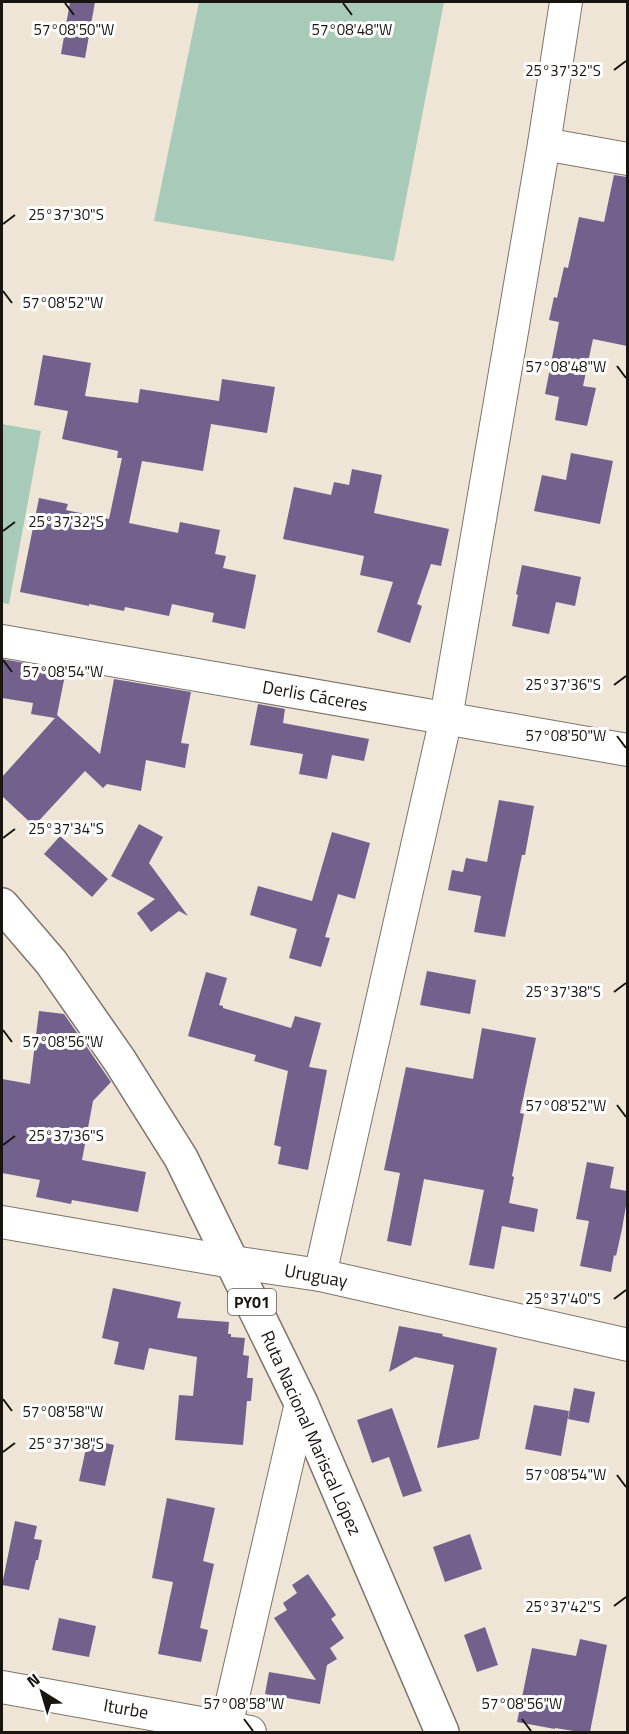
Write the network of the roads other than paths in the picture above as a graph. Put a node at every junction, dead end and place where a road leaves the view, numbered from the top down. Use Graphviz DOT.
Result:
graph roads {
  1 [pos="566,2"];
  2 [pos="544,144"];
  3 [pos="627,159"];
  4 [pos="2,641"];
  5 [pos="446,718"];
  6 [pos="627,750"];
  7 [pos="2,905"];
  8 [pos="2,1222"];
  9 [pos="232,1262"];
  10 [pos="320,1275"];
  11 [pos="627,1345"];
  12 [pos="301,1402"];
  13 [pos="2,1687"];
  14 [pos="238,1730"];
  15 [pos="442,1732"];
  1 -- 2 [label="street"];
  2 -- 3 [label="street"];
  2 -- 5 [label="street"];
  4 -- 5 [label="street, Derlis Cáceres"];
  5 -- 6 [label="street, Derlis Cáceres"];
  5 -- 10 [label="street"];
  7 -- 9 [label="highway, Ruta Nacional Mariscal López / PY01"];
  8 -- 9 [label="street, Uruguay"];
  9 -- 10 [label="street, Uruguay"];
  9 -- 12 [label="highway, Ruta Nacional Mariscal López / PY01"];
  10 -- 11 [label="street, Uruguay"];
  12 -- 14 [label="street"];
  12 -- 15 [label="highway, Ruta Nacional Mariscal López / PY01"];
  13 -- 14 [label="street, Iturbe"];
}
